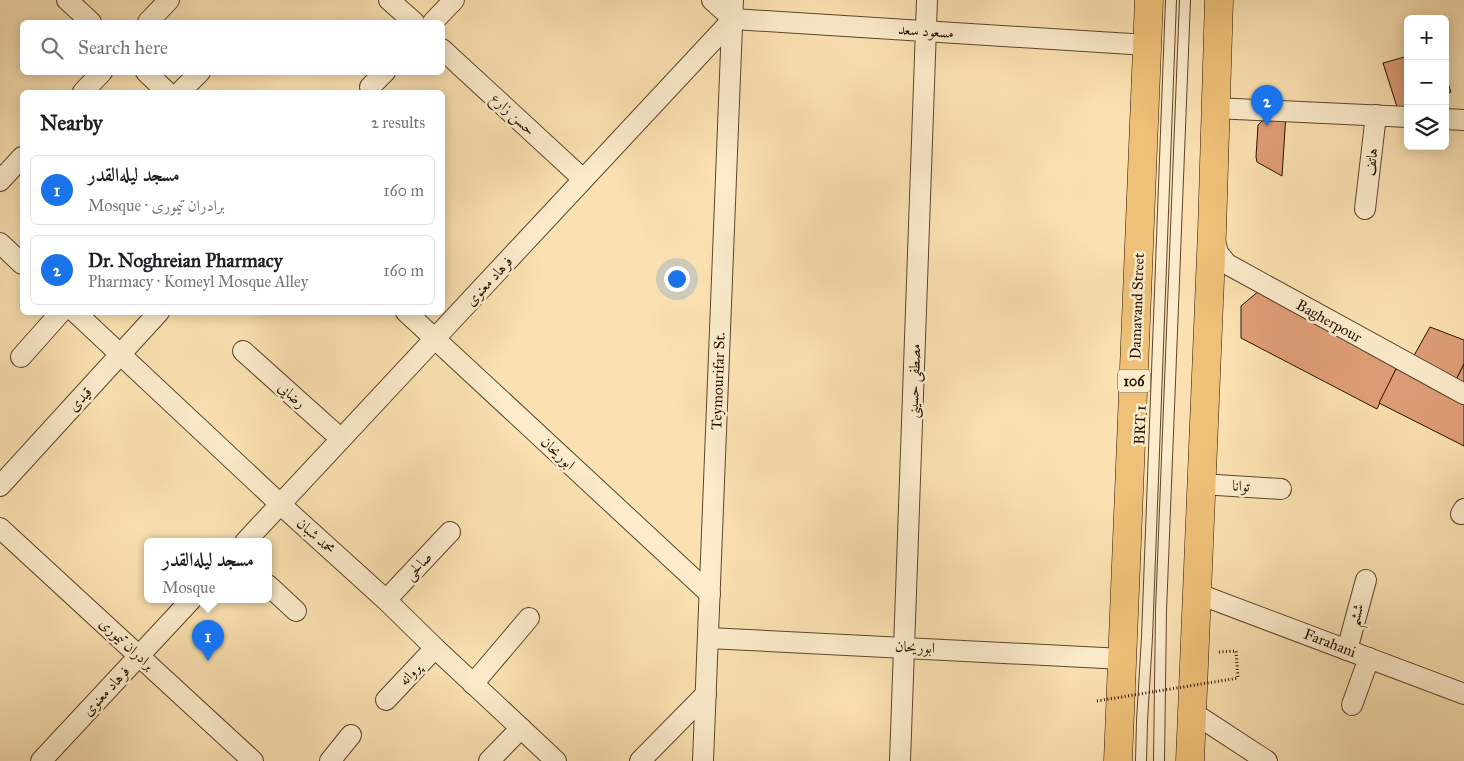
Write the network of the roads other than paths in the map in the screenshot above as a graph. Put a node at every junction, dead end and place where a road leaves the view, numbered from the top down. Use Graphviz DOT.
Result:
graph roads {
  1 [pos="67,0"];
  2 [pos="169,0"];
  3 [pos="389,0"];
  4 [pos="454,0"];
  5 [pos="712,0"];
  6 [pos="927,0"];
  7 [pos="1149,0"];
  8 [pos="1171,0"];
  9 [pos="1185,0"];
  10 [pos="1219,0"];
  11 [pos="733,9"];
  12 [pos="89,20"];
  13 [pos="150,20"];
  14 [pos="412,20"];
  15 [pos="435,20"];
  16 [pos="926,31"];
  17 [pos="1147,45"];
  18 [pos="445,52"];
  19 [pos="99,75"];
  20 [pos="149,75"];
  21 [pos="197,75"];
  22 [pos="382,75"];
  23 [pos="370,87"];
  24 [pos="85,90"];
  25 [pos="165,90"];
  26 [pos="182,90"];
  27 [pos="1215,108"];
  28 [pos="1376,116"];
  29 [pos="1404,117"];
  30 [pos="1449,119"];
  31 [pos="1464,120"];
  32 [pos="20,159"];
  33 [pos="584,179"];
  34 [pos="0,181"];
  35 [pos="1365,209"];
  36 [pos="1212,231"];
  37 [pos="0,243"];
  38 [pos="20,262"];
  39 [pos="57,315"];
  40 [pos="78,315"];
  41 [pos="157,315"];
  42 [pos="409,315"];
  43 [pos="435,339"];
  44 [pos="243,351"];
  45 [pos="120,355"];
  46 [pos="21,357"];
  47 [pos="1464,394"];
  48 [pos="341,439"];
  49 [pos="1201,484"];
  50 [pos="0,486"];
  51 [pos="1280,489"];
  52 [pos="280,504"];
  53 [pos="0,528"];
  54 [pos="450,532"];
  55 [pos="249,538"];
  56 [pos="1366,580"];
  57 [pos="272,589"];
  58 [pos="710,594"];
  59 [pos="1196,594"];
  60 [pos="386,600"];
  61 [pos="188,603"];
  62 [pos="296,611"];
  63 [pos="529,618"];
  64 [pos="708,638"];
  65 [pos="905,647"];
  66 [pos="435,648"];
  67 [pos="1347,650"];
  68 [pos="139,656"];
  69 [pos="1369,658"];
  70 [pos="1123,659"];
  71 [pos="473,684"];
  72 [pos="706,694"];
  73 [pos="1464,694"];
  74 [pos="386,700"];
  75 [pos="1352,705"];
  76 [pos="1192,712"];
  77 [pos="521,728"];
  78 [pos="352,735"];
  79 [pos="41,761"];
  80 [pos="253,761"];
  81 [pos="330,761"];
  82 [pos="489,761"];
  83 [pos="556,761"];
  84 [pos="640,761"];
  85 [pos="703,761"];
  86 [pos="900,761"];
  87 [pos="1118,761"];
  88 [pos="1141,761"];
  89 [pos="1159,761"];
  90 [pos="1190,761"];
  91 [pos="1267,761"];
  1 -- 12 [label="street"];
  2 -- 13 [label="street"];
  3 -- 14 [label="street"];
  4 -- 15 [label="street"];
  5 -- 11 [label="street"];
  6 -- 16 [label="street, مصطفی حسینی"];
  7 -- 17 [label="main road, Damavand Street / 106"];
  8 -- 88 [label="lane, BRT 1"];
  9 -- 89 [label="lane, BRT 1"];
  10 -- 27 [label="main road"];
  11 -- 16 [label="street, مسعود سعد"];
  11 -- 33 [label="street, فرهاد معنوی"];
  11 -- 58 [label="street, Teymourifar St."];
  16 -- 17 [label="street, مسعود سعد"];
  16 -- 65 [label="street, مصطفی حسینی"];
  17 -- 70 [label="main road, Damavand Street / 106"];
  18 -- 33 [label="street, حسن زارع"];
  19 -- 24 [label="street"];
  20 -- 25 [label="street"];
  21 -- 26 [label="street"];
  22 -- 23 [label="street"];
  27 -- 28 [label="street"];
  27 -- 36 [label="main road"];
  28 -- 29 [label="street"];
  28 -- 35 [label="street, هاتف"];
  30 -- 31 [label="street"];
  32 -- 34 [label="street"];
  33 -- 43 [label="street, فرهاد معنوی"];
  36 -- 47 [label="street, Bagherpour"];
  36 -- 49 [label="main road"];
  37 -- 38 [label="street"];
  39 -- 46 [label="street"];
  40 -- 45 [label="street, محمد شبان"];
  41 -- 45 [label="street, قیدی"];
  42 -- 43 [label="street, ابوریحان"];
  43 -- 48 [label="street, فرهاد معنوی"];
  43 -- 58 [label="street, ابوریحان"];
  44 -- 48 [label="street, رضایی"];
  45 -- 50 [label="street, قیدی"];
  45 -- 52 [label="street, محمد شبان"];
  48 -- 52 [label="street, فرهاد معنوی"];
  49 -- 51 [label="street, توانا"];
  49 -- 59 [label="main road"];
  52 -- 55 [label="street, فرهاد معنوی"];
  52 -- 60 [label="street, محمد شبان"];
  53 -- 68 [label="street, برادران تیموری"];
  54 -- 60 [label="street, صالحی"];
  56 -- 67 [label="street, ششم"];
  57 -- 62 [label="street"];
  58 -- 64 [label="street, Teymourifar St."];
  59 -- 67 [label="street, Farahani"];
  59 -- 76 [label="main road"];
  60 -- 66 [label="street, محمد شبان"];
  61 -- 68 [label="street, فرهاد معنوی"];
  63 -- 71 [label="street"];
  64 -- 65 [label="street, ابوریحان"];
  64 -- 72 [label="street, Teymourifar St."];
  65 -- 70 [label="street, ابوریحان"];
  65 -- 86 [label="street, مصطفی حسینی"];
  66 -- 71 [label="street, محمد شبان"];
  66 -- 74 [label="street, پروانه"];
  67 -- 69 [label="street, Farahani"];
  68 -- 79 [label="street, فرهاد معنوی"];
  68 -- 80 [label="street, برادران تیموری"];
  69 -- 73 [label="street, Farahani"];
  69 -- 75 [label="street"];
  70 -- 87 [label="main road, Damavand Street / 106"];
  71 -- 77 [label="street, محمد شبان"];
  72 -- 84 [label="street"];
  72 -- 85 [label="street, Teymourifar St."];
  76 -- 90 [label="main road"];
  76 -- 91 [label="street"];
  77 -- 82 [label="street"];
  77 -- 83 [label="street, محمد شبان"];
  78 -- 81 [label="street"];
}
